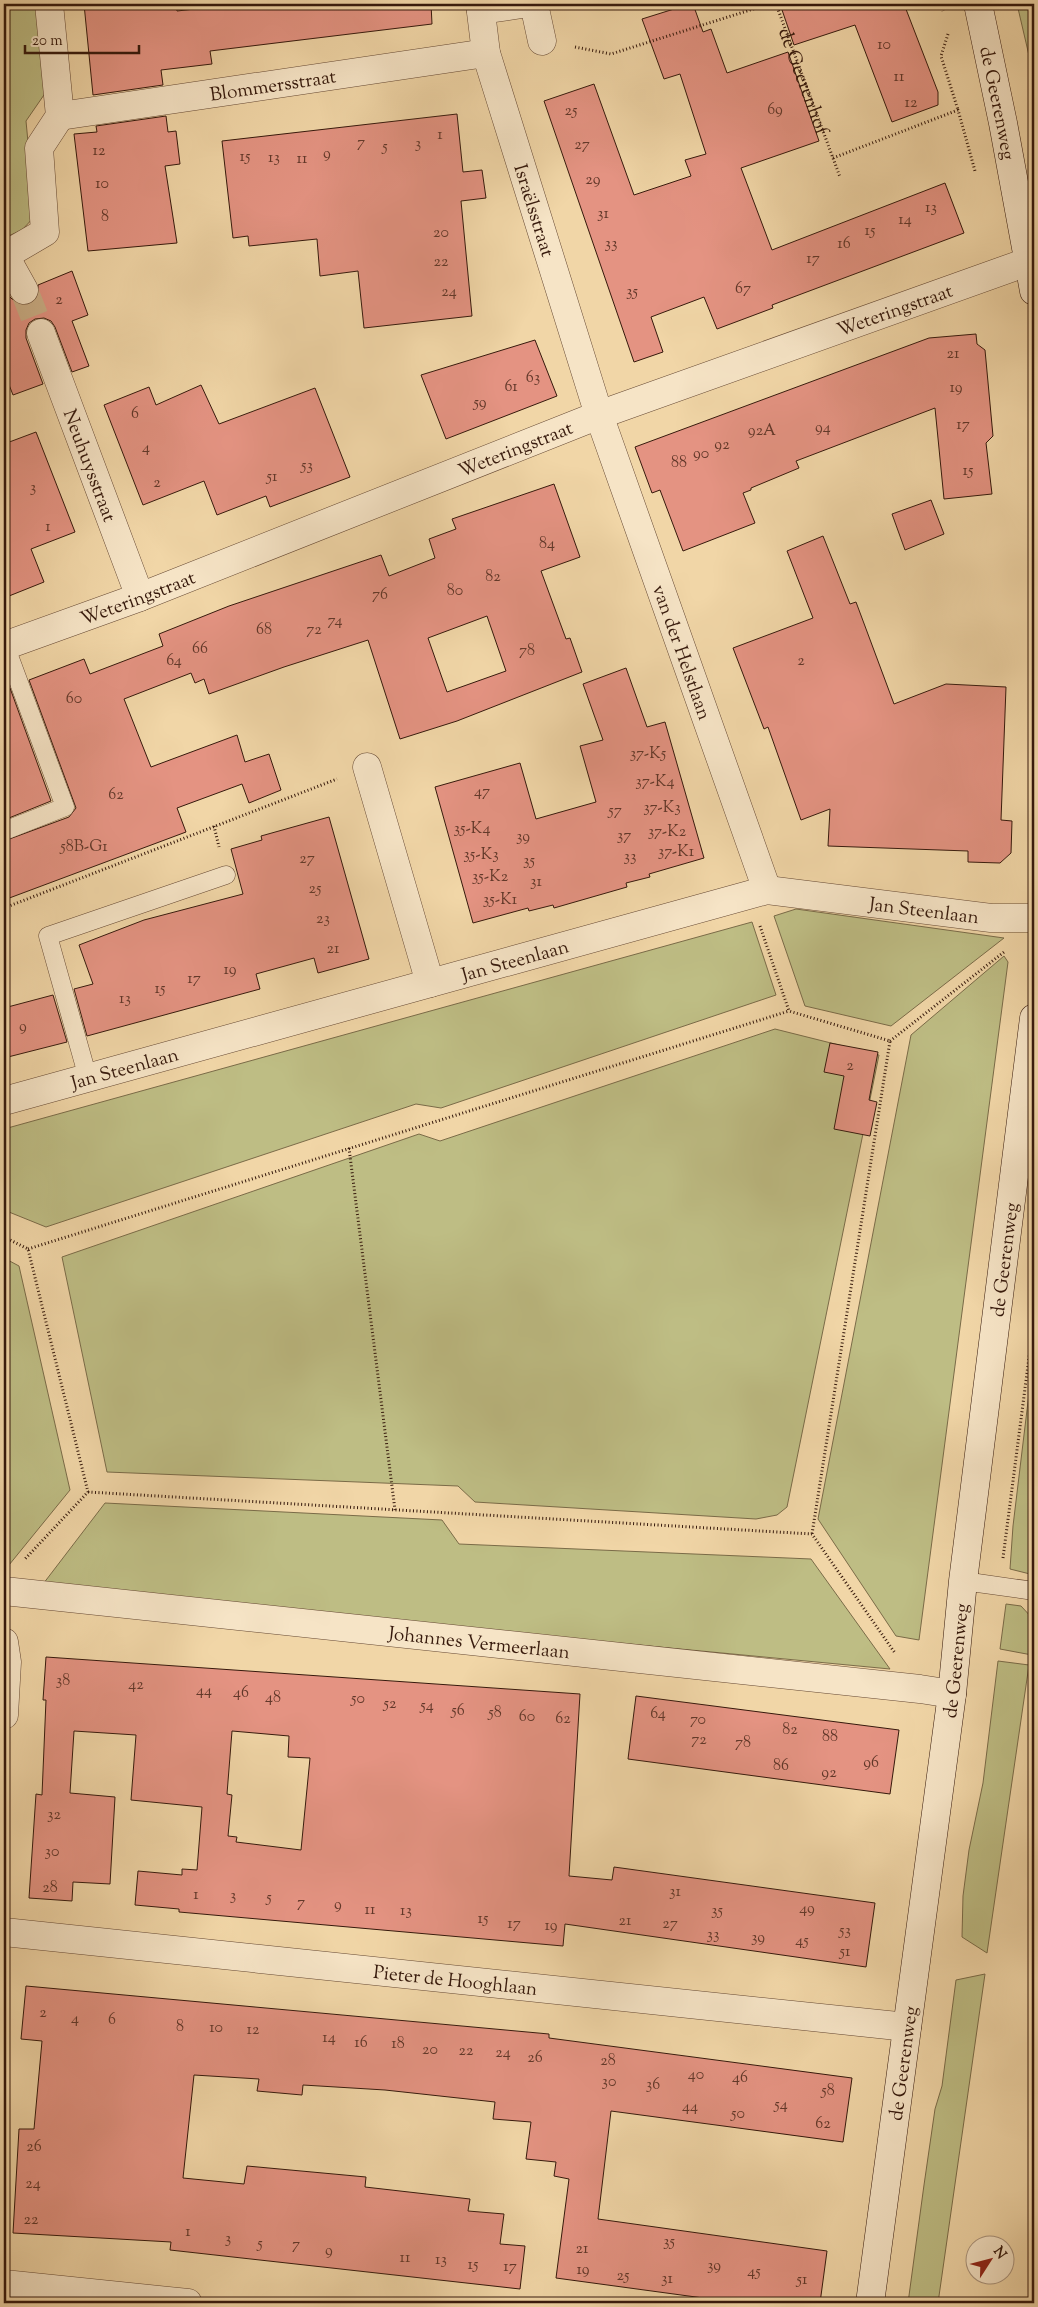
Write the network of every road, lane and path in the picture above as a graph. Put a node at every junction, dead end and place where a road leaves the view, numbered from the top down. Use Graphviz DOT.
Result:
graph roads {
  1 [pos="49,4"];
  2 [pos="522,4"];
  3 [pos="534,4"];
  4 [pos="769,4"];
  5 [pos="776,4"];
  6 [pos="941,4"];
  7 [pos="978,4"];
  8 [pos="481,7"];
  9 [pos="945,18"];
  10 [pos="947,26"];
  11 [pos="542,41"];
  12 [pos="486,53"];
  13 [pos="958,110"];
  14 [pos="60,116"];
  15 [pos="833,158"];
  16 [pos="976,176"];
  17 [pos="840,178"];
  18 [pos="5,256"];
  19 [pos="1030,261"];
  20 [pos="24,290"];
  21 [pos="1034,291"];
  22 [pos="41,333"];
  23 [pos="599,415"];
  24 [pos="140,597"];
  25 [pos="4,645"];
  26 [pos="367,767"];
  27 [pos="4,831"];
  28 [pos="226,875"];
  29 [pos="758,892"];
  30 [pos="4,908"];
  31 [pos="1034,918"];
  32 [pos="1012,946"];
  33 [pos="430,983"];
  34 [pos="789,1011"];
  35 [pos="1034,1018"];
  36 [pos="890,1041"];
  37 [pos="88,1078"];
  38 [pos="4,1101"];
  39 [pos="349,1148"];
  40 [pos="4,1237"];
  41 [pos="28,1249"];
  42 [pos="88,1492"];
  43 [pos="395,1510"];
  44 [pos="812,1534"];
  45 [pos="23,1561"];
  46 [pos="963,1580"];
  47 [pos="4,1591"];
  48 [pos="1034,1591"];
  49 [pos="4,1642"];
  50 [pos="920,1688"];
  51 [pos="952,1694"];
  52 [pos="4,1715"];
  53 [pos="4,1932"];
  54 [pos="907,2027"];
  55 [pos="4,2284"];
  56 [pos="188,2303"];
  57 [pos="870,2303"];
  1 -- 14 [label="street"];
  2 -- 8 [label="street"];
  3 -- 11 [label="street"];
  4 -- 11 [label="path"];
  5 -- 15 [label="path, de Geerenhof"];
  6 -- 9 [label="path"];
  7 -- 19 [label="street, de Geerenweg"];
  8 -- 12 [label="street, Israëlsstraat"];
  10 -- 13 [label="path"];
  12 -- 14 [label="street, Blommersstraat"];
  12 -- 23 [label="street, Israëlsstraat"];
  13 -- 15 [label="path, de Geerenhof"];
  13 -- 16 [label="path"];
  14 -- 18 [label="street"];
  15 -- 17 [label="path, de Geerenhof"];
  18 -- 20 [label="street"];
  19 -- 21 [label="street, de Geerenweg"];
  19 -- 23 [label="street, Weteringstraat"];
  22 -- 24 [label="street, Neuhuysstraat"];
  23 -- 24 [label="street, Weteringstraat"];
  23 -- 29 [label="street, van der Helstlaan"];
  24 -- 25 [label="street, Weteringstraat"];
  25 -- 27 [label="lane"];
  26 -- 30 [label="path"];
  26 -- 33 [label="street"];
  28 -- 37 [label="lane"];
  29 -- 31 [label="street, Jan Steenlaan"];
  29 -- 33 [label="street, Jan Steenlaan"];
  29 -- 34 [label="path"];
  32 -- 36 [label="path"];
  33 -- 37 [label="street, Jan Steenlaan"];
  34 -- 36 [label="path"];
  34 -- 39 [label="path"];
  35 -- 46 [label="street, de Geerenweg"];
  36 -- 44 [label="path"];
  37 -- 38 [label="street, Jan Steenlaan"];
  39 -- 41 [label="path"];
  39 -- 43 [label="path"];
  40 -- 41 [label="path"];
  41 -- 42 [label="path"];
  42 -- 43 [label="path"];
  42 -- 45 [label="path"];
  43 -- 44 [label="path"];
  44 -- 50 [label="path"];
  46 -- 48 [label="lane"];
  46 -- 51 [label="street, de Geerenweg"];
  47 -- 50 [label="street, Johannes Vermeerlaan"];
  49 -- 52 [label="street"];
  50 -- 51 [label="street, Johannes Vermeerlaan"];
  51 -- 54 [label="street, de Geerenweg"];
  53 -- 54 [label="street, Pieter de Hooghlaan"];
  54 -- 57 [label="street, de Geerenweg"];
  55 -- 56 [label="street"];
}
